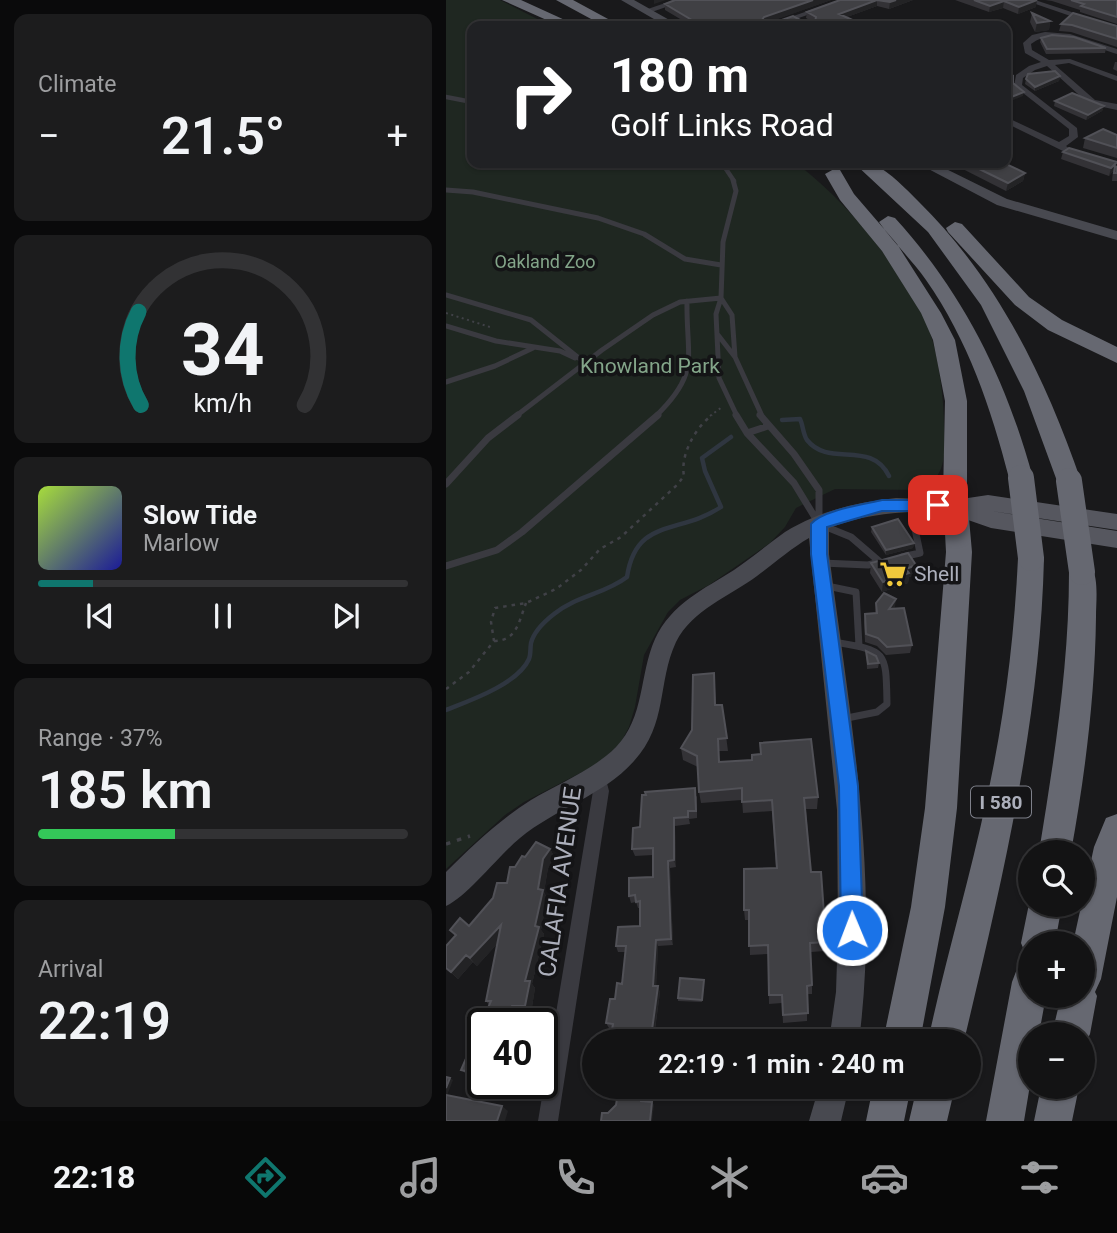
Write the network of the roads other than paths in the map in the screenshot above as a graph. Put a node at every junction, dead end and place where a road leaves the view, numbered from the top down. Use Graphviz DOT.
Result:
graph roads {
  1 [pos="509,0"];
  2 [pos="527,0"];
  3 [pos="563,0"];
  4 [pos="587,0"];
  5 [pos="626,0"];
  6 [pos="682,0"];
  7 [pos="846,0"];
  8 [pos="1028,0"];
  9 [pos="646,11"];
  10 [pos="794,18"];
  11 [pos="561,21"];
  12 [pos="564,21"];
  13 [pos="603,21"];
  14 [pos="621,21"];
  15 [pos="665,21"];
  16 [pos="785,21"];
  17 [pos="800,21"];
  18 [pos="1117,30"];
  19 [pos="1117,52"];
  20 [pos="1048,63"];
  21 [pos="1117,79"];
  22 [pos="446,97"];
  23 [pos="467,101"];
  24 [pos="1117,107"];
  25 [pos="1011,122"];
  26 [pos="1059,146"];
  27 [pos="1073,152"];
  28 [pos="726,168"];
  29 [pos="827,168"];
  30 [pos="869,168"];
  31 [pos="934,168"];
  32 [pos="888,182"];
  33 [pos="446,190"];
  34 [pos="1117,236"];
  35 [pos="721,265"];
  36 [pos="446,295"];
  37 [pos="721,298"];
  38 [pos="687,301"];
  39 [pos="446,326"];
  40 [pos="718,334"];
  41 [pos="534,347"];
  42 [pos="1117,356"];
  43 [pos="735,357"];
  44 [pos="585,363"];
  45 [pos="446,382"];
  46 [pos="768,426"];
  47 [pos="748,433"];
  48 [pos="1021,478"];
  49 [pos="446,484"];
  50 [pos="910,504"];
  51 [pos="956,507"];
  52 [pos="1117,522"];
  53 [pos="819,524"];
  54 [pos="1117,540"];
  55 [pos="1031,558"];
  56 [pos="880,562"];
  57 [pos="446,566"];
  58 [pos="822,574"];
  59 [pos="830,641"];
  60 [pos="859,646"];
  61 [pos="840,720"];
  62 [pos="597,773"];
  63 [pos="1117,829"];
  64 [pos="1057,840"];
  65 [pos="446,892"];
  66 [pos="1093,931"];
  67 [pos="1025,1008"];
  68 [pos="845,1029"];
  69 [pos="904,1029"];
  70 [pos="949,1029"];
  71 [pos="831,1099"];
  72 [pos="890,1099"];
  73 [pos="933,1099"];
  74 [pos="1058,1099"];
  75 [pos="549,1121"];
  76 [pos="825,1121"];
  77 [pos="885,1121"];
  78 [pos="928,1121"];
  79 [pos="1005,1121"];
  80 [pos="1053,1121"];
  1 -- 11 [label="highway"];
  2 -- 12 [label="highway"];
  3 -- 13 [label="highway"];
  4 -- 14 [label="highway"];
  5 -- 9 [label="street"];
  6 -- 9 [label="street"];
  7 -- 10 [label="street"];
  8 -- 18 [label="street"];
  9 -- 15 [label="street"];
  10 -- 16 [label="street"];
  10 -- 17 [label="street"];
  19 -- 20 [label="street"];
  20 -- 21 [label="street"];
  20 -- 24 [label="street"];
  20 -- 26 [label="street"];
  22 -- 23 [label="lane"];
  25 -- 26 [label="street"];
  26 -- 27 [label="street"];
  28 -- 35 [label="lane"];
  29 -- 48 [label="highway, I 580"];
  29 -- 51 [label="highway"];
  30 -- 32 [label="highway, I 580"];
  31 -- 34 [label="street"];
  32 -- 42 [label="highway"];
  32 -- 64 [label="highway, I 580, bridge"];
  33 -- 35 [label="lane"];
  35 -- 37 [label="lane"];
  36 -- 44 [label="lane"];
  37 -- 38 [label="lane"];
  37 -- 40 [label="lane"];
  37 -- 43 [label="lane"];
  38 -- 44 [label="lane"];
  38 -- 57 [label="lane"];
  39 -- 41 [label="lane"];
  40 -- 43 [label="lane"];
  40 -- 47 [label="lane"];
  41 -- 44 [label="lane"];
  41 -- 45 [label="lane"];
  43 -- 46 [label="lane"];
  44 -- 49 [label="lane"];
  46 -- 47 [label="lane"];
  46 -- 53 [label="lane"];
  47 -- 53 [label="lane"];
  48 -- 55 [label="highway, I 580, bridge"];
  50 -- 51 [label="street"];
  50 -- 53 [label="street"];
  50 -- 56 [label="lane"];
  51 -- 52 [label="main road"];
  51 -- 54 [label="main road"];
  51 -- 69 [label="highway"];
  53 -- 56 [label="lane"];
  53 -- 58 [label="street"];
  53 -- 62 [label="street"];
  55 -- 70 [label="highway, I 580"];
  56 -- 58 [label="lane"];
  58 -- 59 [label="street"];
  58 -- 60 [label="lane"];
  59 -- 60 [label="lane"];
  59 -- 61 [label="street"];
  60 -- 61 [label="lane"];
  61 -- 68 [label="street"];
  62 -- 65 [label="street"];
  62 -- 75 [label="street, CALAFIA AVENUE"];
  63 -- 66 [label="highway"];
  67 -- 79 [label="highway"];
  71 -- 76 [label="street"];
  72 -- 77 [label="highway"];
  73 -- 78 [label="highway"];
  74 -- 80 [label="highway"];
}
